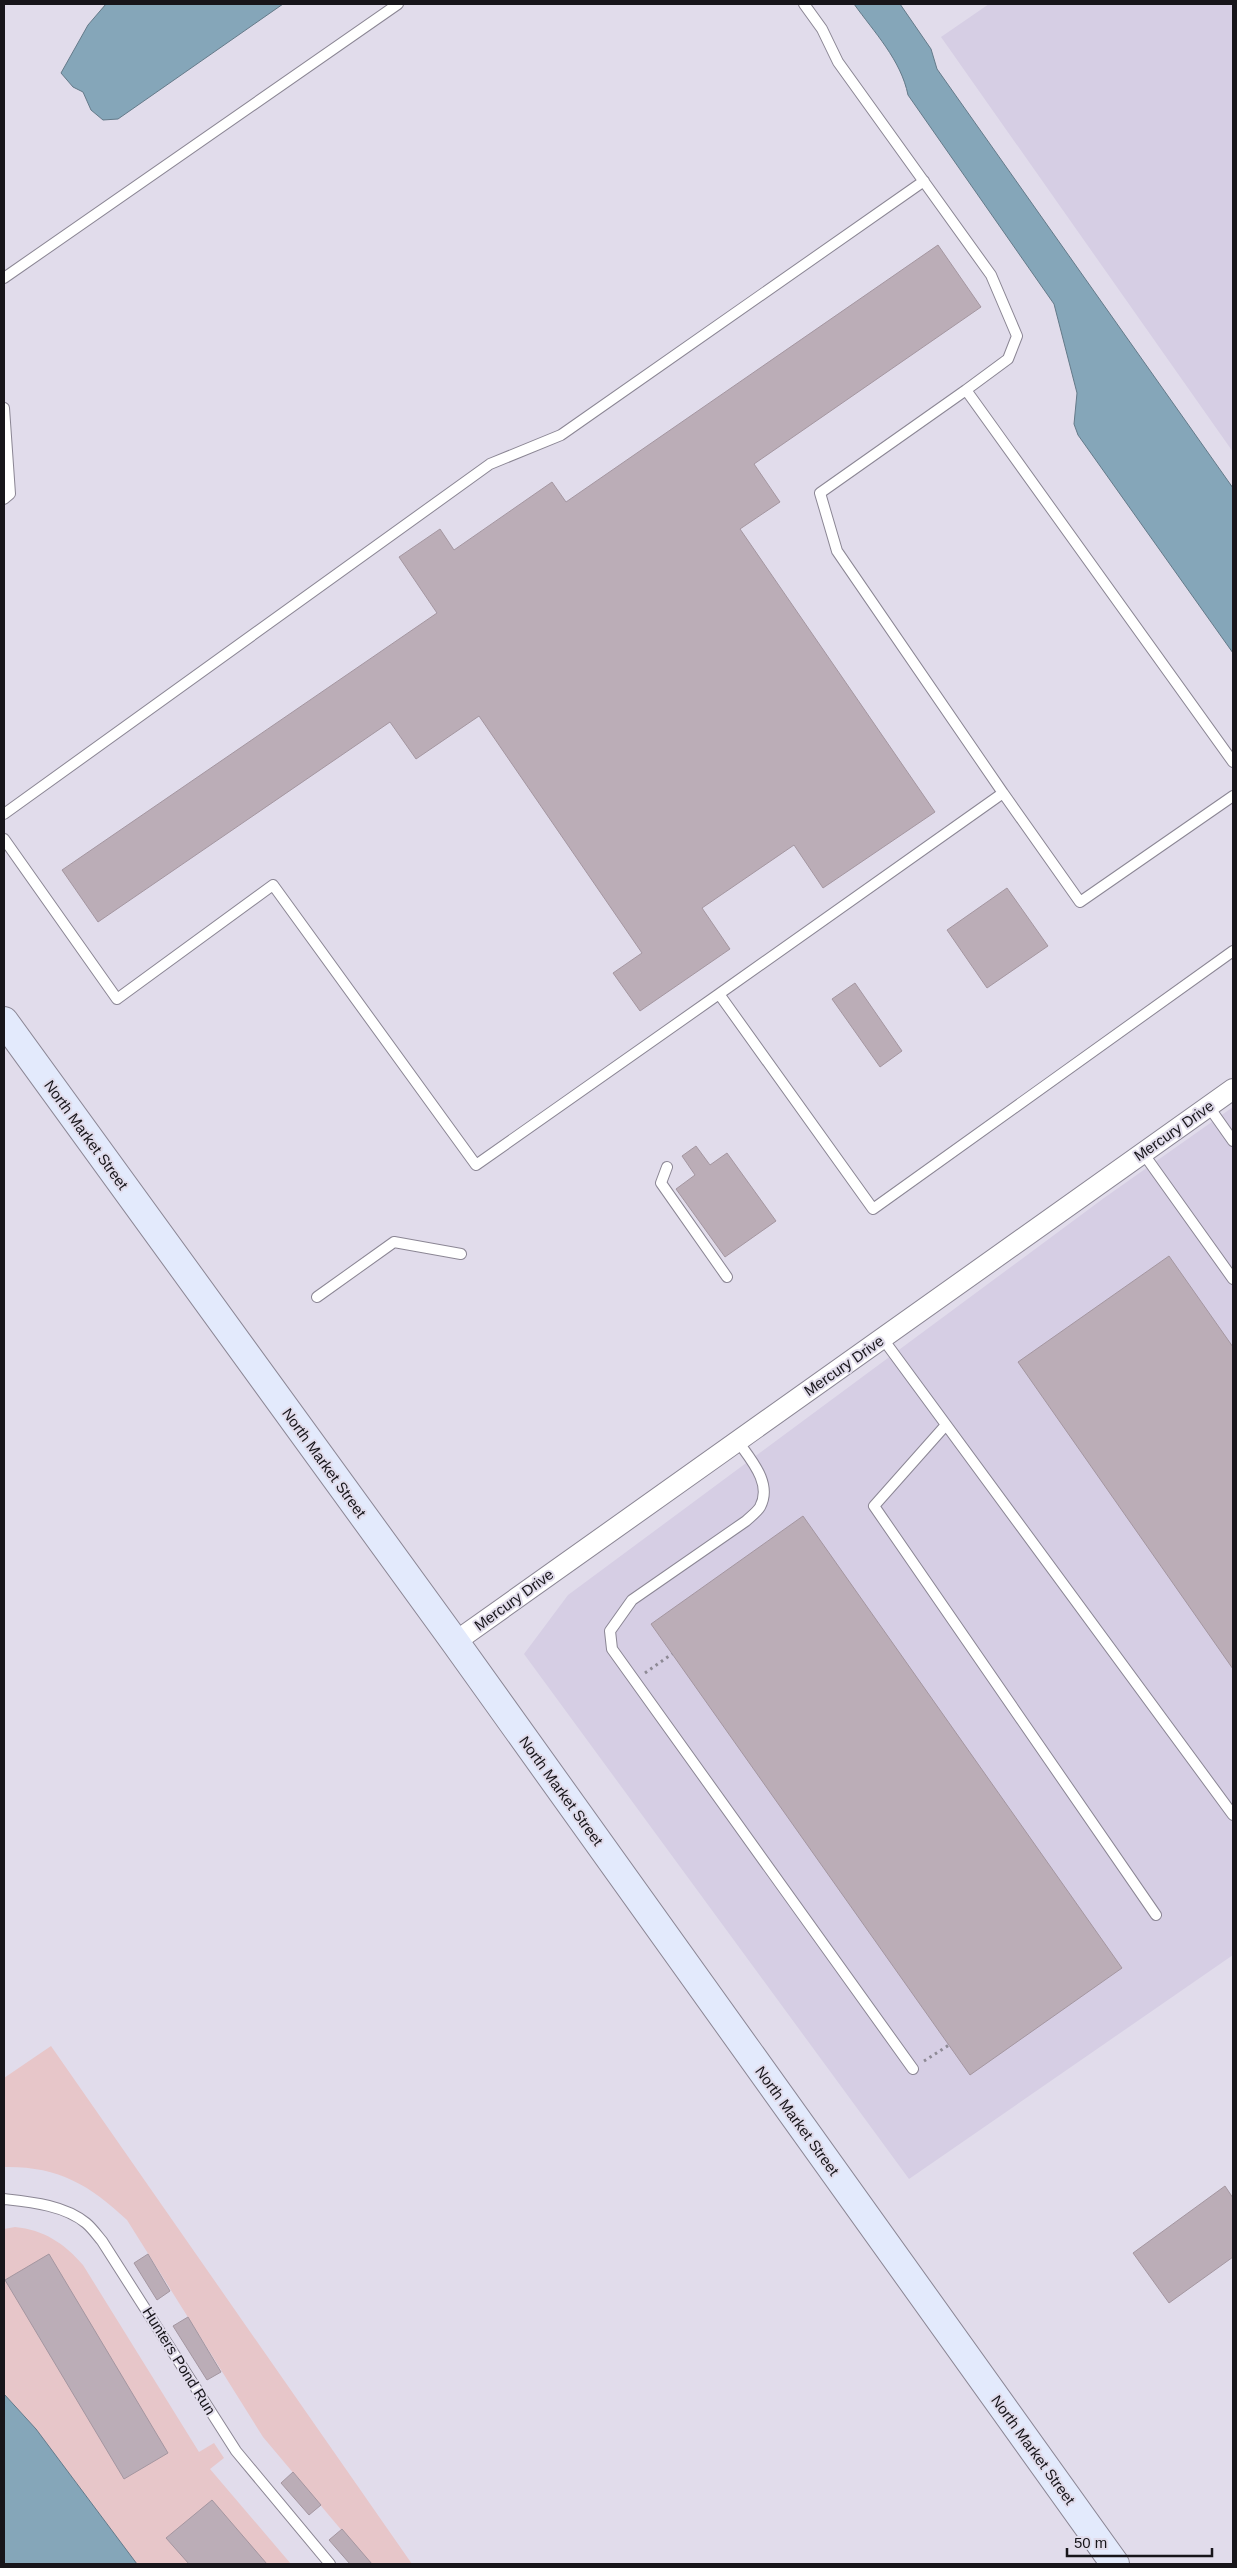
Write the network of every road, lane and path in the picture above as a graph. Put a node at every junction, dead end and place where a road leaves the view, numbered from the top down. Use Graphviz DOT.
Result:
graph roads {
  1 [pos="398,4"];
  2 [pos="804,4"];
  3 [pos="924,181"];
  4 [pos="4,278"];
  5 [pos="966,390"];
  6 [pos="4,408"];
  7 [pos="4,499"];
  8 [pos="1233,762"];
  9 [pos="1003,793"];
  10 [pos="1233,796"];
  11 [pos="4,814"];
  12 [pos="4,839"];
  13 [pos="1233,951"];
  14 [pos="719,994"];
  15 [pos="4,1021"];
  16 [pos="1233,1089"];
  17 [pos="1209,1106"];
  18 [pos="1233,1141"];
  19 [pos="1143,1153"];
  20 [pos="667,1167"];
  21 [pos="461,1254"];
  22 [pos="727,1277"];
  23 [pos="1233,1279"];
  24 [pos="317,1297"];
  25 [pos="883,1339"];
  26 [pos="945,1426"];
  27 [pos="737,1440"];
  28 [pos="455,1642"];
  29 [pos="672,1654"];
  30 [pos="635,1680"];
  31 [pos="1233,1815"];
  32 [pos="1156,1915"];
  33 [pos="949,2045"];
  34 [pos="913,2069"];
  35 [pos="4,2199"];
  36 [pos="330,2564"];
  37 [pos="1115,2564"];
  1 -- 4 [label="lane"];
  2 -- 3 [label="lane"];
  3 -- 5 [label="lane"];
  3 -- 11 [label="lane"];
  5 -- 8 [label="lane"];
  5 -- 9 [label="lane"];
  6 -- 7 [label="lane"];
  9 -- 10 [label="lane"];
  9 -- 14 [label="lane"];
  12 -- 14 [label="lane"];
  13 -- 14 [label="lane"];
  15 -- 28 [label="main road, North Market Street"];
  16 -- 17 [label="street, Mercury Drive"];
  17 -- 18 [label="lane"];
  17 -- 19 [label="street, Mercury Drive"];
  19 -- 23 [label="lane"];
  19 -- 25 [label="street, Mercury Drive"];
  20 -- 22 [label="lane"];
  21 -- 24 [label="lane"];
  25 -- 26 [label="lane"];
  25 -- 27 [label="street, Mercury Drive"];
  26 -- 31 [label="lane"];
  26 -- 32 [label="lane"];
  27 -- 28 [label="street, Mercury Drive"];
  27 -- 30 [label="lane"];
  28 -- 37 [label="main road, North Market Street"];
  29 -- 30 [label="path"];
  30 -- 34 [label="lane"];
  33 -- 34 [label="path"];
  35 -- 36 [label="lane, Hunters Pond Run"];
}
